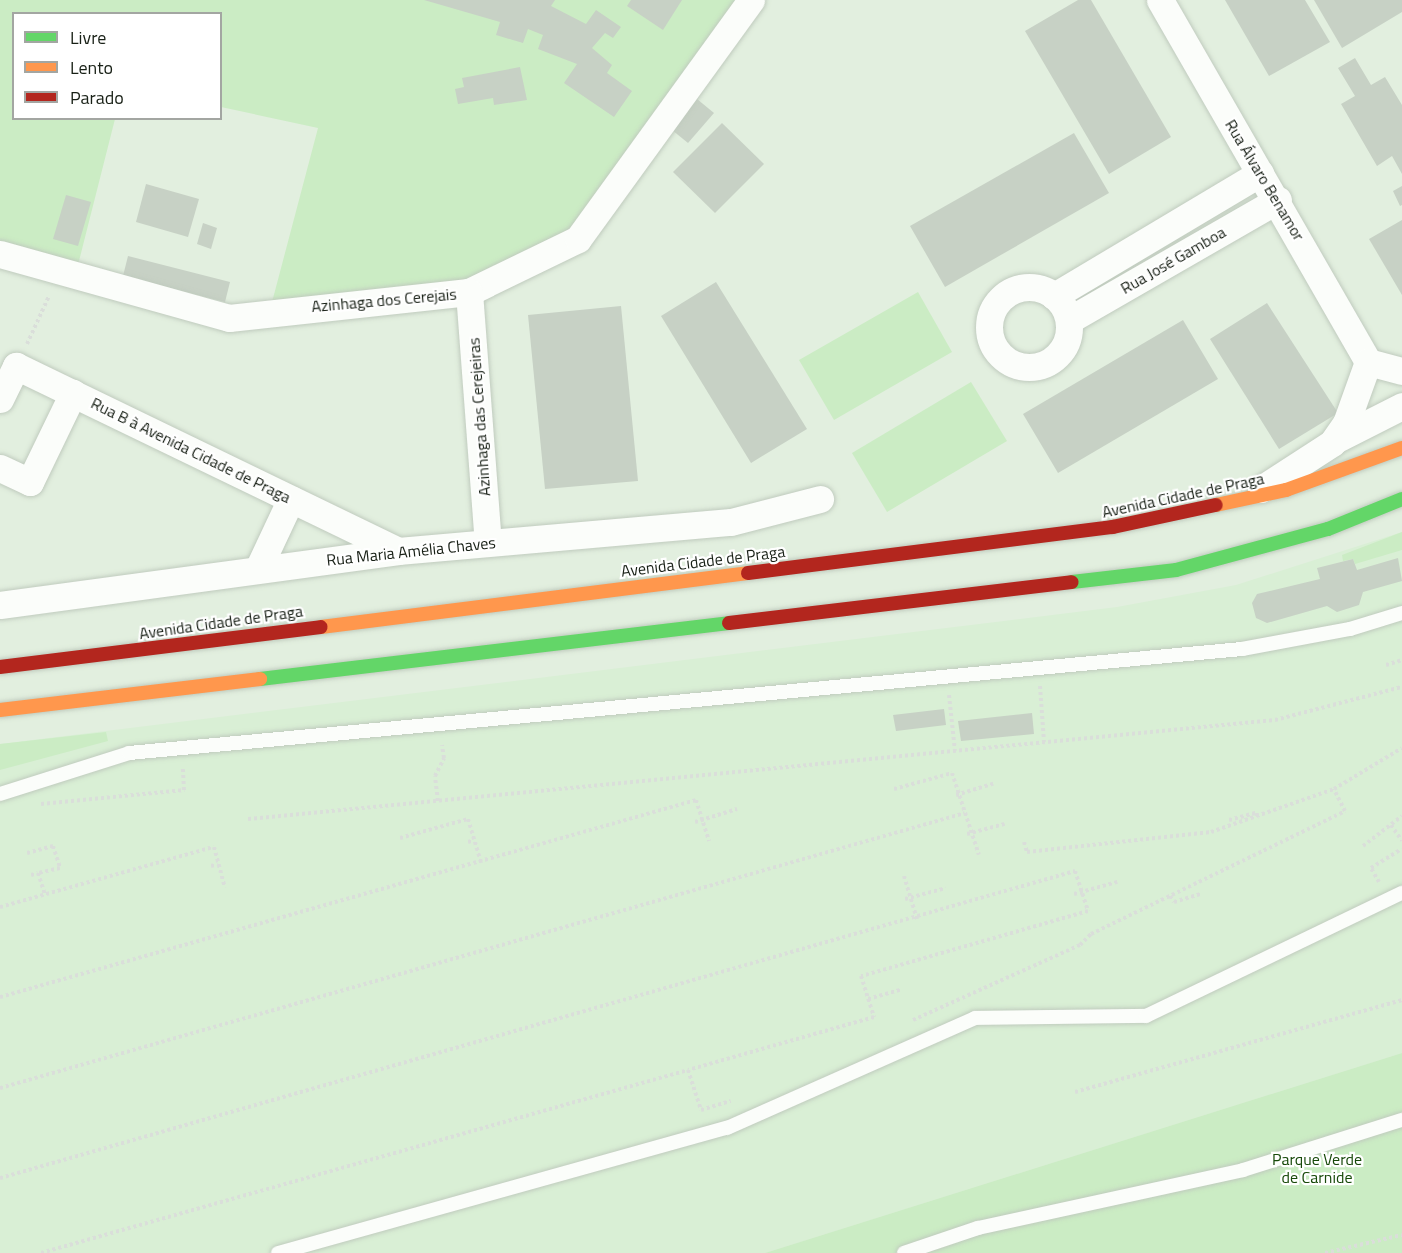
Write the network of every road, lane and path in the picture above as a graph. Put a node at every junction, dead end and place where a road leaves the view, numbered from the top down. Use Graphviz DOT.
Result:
graph roads {
  1 [pos="751,0"];
  2 [pos="1160,0"];
  3 [pos="1260,173"];
  4 [pos="1278,200"];
  5 [pos="0,254"];
  6 [pos="62,269"];
  7 [pos="469,292"];
  8 [pos="1054,296"];
  9 [pos="1069,320"];
  10 [pos="1368,362"];
  11 [pos="16,366"];
  12 [pos="1402,371"];
  13 [pos="73,393"];
  14 [pos="0,399"];
  15 [pos="1402,406"];
  16 [pos="1332,443"];
  17 [pos="1402,448"];
  18 [pos="0,468"];
  19 [pos="291,499"];
  20 [pos="820,499"];
  21 [pos="1244,499"];
  22 [pos="1402,499"];
  23 [pos="488,542"];
  24 [pos="398,551"];
  25 [pos="258,569"];
  26 [pos="0,605"];
  27 [pos="1402,613"];
  28 [pos="1402,660"];
  29 [pos="1386,665"];
  30 [pos="0,668"];
  31 [pos="1040,686"];
  32 [pos="1402,687"];
  33 [pos="948,693"];
  34 [pos="0,710"];
  35 [pos="442,741"];
  36 [pos="1044,742"];
  37 [pos="1402,748"];
  38 [pos="955,751"];
  39 [pos="182,765"];
  40 [pos="993,784"];
  41 [pos="894,789"];
  42 [pos="1334,789"];
  43 [pos="0,794"];
  44 [pos="957,794"];
  45 [pos="438,801"];
  46 [pos="32,806"];
  47 [pos="737,809"];
  48 [pos="965,813"];
  49 [pos="1402,816"];
  50 [pos="248,819"];
  51 [pos="1258,819"];
  52 [pos="702,820"];
  53 [pos="1229,820"];
  54 [pos="695,822"];
  55 [pos="1005,824"];
  56 [pos="1391,825"];
  57 [pos="969,834"];
  58 [pos="400,838"];
  59 [pos="474,840"];
  60 [pos="709,840"];
  61 [pos="1402,841"];
  62 [pos="468,842"];
  63 [pos="1024,842"];
  64 [pos="1363,846"];
  65 [pos="1402,849"];
  66 [pos="27,853"];
  67 [pos="979,855"];
  68 [pos="481,862"];
  69 [pos="218,864"];
  70 [pos="211,866"];
  71 [pos="38,873"];
  72 [pos="31,875"];
  73 [pos="904,876"];
  74 [pos="1117,882"];
  75 [pos="225,888"];
  76 [pos="946,888"];
  77 [pos="1082,892"];
  78 [pos="1402,893"];
  79 [pos="45,894"];
  80 [pos="1074,894"];
  81 [pos="1201,894"];
  82 [pos="1170,896"];
  83 [pos="908,898"];
  84 [pos="1387,899"];
  85 [pos="0,907"];
  86 [pos="917,919"];
  87 [pos="902,989"];
  88 [pos="0,996"];
  89 [pos="868,999"];
  90 [pos="1402,1000"];
  91 [pos="908,1023"];
  92 [pos="688,1070"];
  93 [pos="0,1088"];
  94 [pos="694,1090"];
  95 [pos="688,1092"];
  96 [pos="1075,1092"];
  97 [pos="736,1100"];
  98 [pos="1402,1120"];
  99 [pos="0,1178"];
  100 [pos="1402,1235"];
  101 [pos="41,1253"];
  102 [pos="278,1253"];
  103 [pos="904,1253"];
  104 [pos="1325,1253"];
  1 -- 7 [label="street, Azinhaga dos Cerejais"];
  2 -- 3 [label="street, Rua Álvaro Benamor"];
  3 -- 4 [label="street, Rua Álvaro Benamor"];
  3 -- 8 [label="street, Rua José Gamboa"];
  4 -- 9 [label="street, Rua José Gamboa"];
  4 -- 10 [label="street, Rua Álvaro Benamor"];
  5 -- 6 [label="street, Azinhaga dos Cerejais"];
  6 -- 7 [label="street, Azinhaga dos Cerejais"];
  6 -- 11 [label="path"];
  7 -- 23 [label="street, Azinhaga das Cerejeiras"];
  8 -- 9 [label="street"];
  8 -- 9 [label="street"];
  10 -- 12 [label="street"];
  10 -- 16 [label="street"];
  11 -- 13 [label="street, Rua B à Avenida Cidade de Praga"];
  11 -- 14 [label="street"];
  13 -- 18 [label="street"];
  13 -- 19 [label="street, Rua B à Avenida Cidade de Praga"];
  15 -- 16 [label="street"];
  16 -- 21 [label="street"];
  17 -- 21 [label="main road, Avenida Cidade de Praga"];
  19 -- 24 [label="street, Rua B à Avenida Cidade de Praga"];
  19 -- 25 [label="street"];
  20 -- 23 [label="street, Rua Maria Amélia Chaves"];
  21 -- 30 [label="main road, Avenida Cidade de Praga"];
  22 -- 34 [label="main road"];
  23 -- 24 [label="street, Rua Maria Amélia Chaves"];
  24 -- 25 [label="street, Rua Maria Amélia Chaves"];
  25 -- 26 [label="street, Rua Maria Amélia Chaves"];
  27 -- 43 [label="lane"];
  28 -- 29 [label="path"];
  31 -- 36 [label="path"];
  32 -- 36 [label="path"];
  33 -- 38 [label="path"];
  35 -- 45 [label="path"];
  36 -- 38 [label="path"];
  37 -- 42 [label="path"];
  38 -- 45 [label="path"];
  39 -- 46 [label="path"];
  40 -- 44 [label="path"];
  41 -- 44 [label="path"];
  42 -- 51 [label="path"];
  42 -- 82 [label="path"];
  44 -- 48 [label="path"];
  45 -- 50 [label="path"];
  47 -- 52 [label="path"];
  48 -- 57 [label="path"];
  48 -- 93 [label="path"];
  49 -- 56 [label="path"];
  51 -- 53 [label="path"];
  51 -- 63 [label="path"];
  52 -- 54 [label="path"];
  52 -- 60 [label="path"];
  52 -- 68 [label="path"];
  55 -- 57 [label="path"];
  56 -- 61 [label="path"];
  56 -- 64 [label="path"];
  57 -- 67 [label="path"];
  58 -- 59 [label="path"];
  59 -- 62 [label="path"];
  59 -- 68 [label="path"];
  65 -- 84 [label="path"];
  66 -- 71 [label="path"];
  68 -- 88 [label="path"];
  69 -- 70 [label="path"];
  69 -- 75 [label="path"];
  69 -- 79 [label="path"];
  71 -- 72 [label="path"];
  71 -- 79 [label="path"];
  73 -- 83 [label="path"];
  74 -- 77 [label="path"];
  76 -- 83 [label="path"];
  77 -- 80 [label="path"];
  77 -- 86 [label="path"];
  77 -- 89 [label="path"];
  78 -- 84 [label="lane"];
  79 -- 85 [label="path"];
  81 -- 82 [label="path"];
  82 -- 91 [label="path"];
  83 -- 86 [label="path"];
  84 -- 102 [label="lane"];
  86 -- 99 [label="path"];
  87 -- 89 [label="path"];
  89 -- 92 [label="path"];
  90 -- 96 [label="path"];
  92 -- 94 [label="path"];
  92 -- 101 [label="path"];
  94 -- 95 [label="path"];
  94 -- 97 [label="path"];
  98 -- 103 [label="lane"];
  100 -- 104 [label="path"];
}
